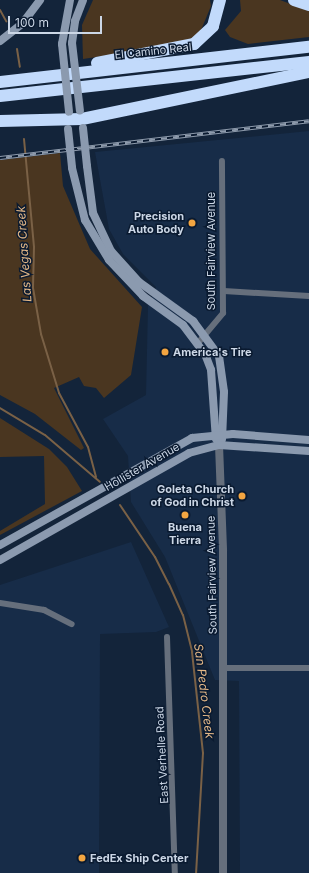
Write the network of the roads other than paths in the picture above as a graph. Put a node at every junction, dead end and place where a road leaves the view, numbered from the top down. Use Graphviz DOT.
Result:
graph roads {
  1 [pos="40,0"];
  2 [pos="70,0"];
  3 [pos="83,0"];
  4 [pos="215,0"];
  5 [pos="220,0"];
  6 [pos="294,0"];
  7 [pos="301,0"];
  8 [pos="309,4"];
  9 [pos="208,34"];
  10 [pos="0,41"];
  11 [pos="309,47"];
  12 [pos="309,62"];
  13 [pos="309,72"];
  14 [pos="26,79"];
  15 [pos="0,82"];
  16 [pos="0,96"];
  17 [pos="82,119"];
  18 [pos="68,120"];
  19 [pos="0,122"];
  20 [pos="222,161"];
  21 [pos="224,290"];
  22 [pos="309,296"];
  23 [pos="206,336"];
  24 [pos="198,342"];
  25 [pos="214,435"];
  26 [pos="225,435"];
  27 [pos="309,440"];
  28 [pos="219,445"];
  29 [pos="309,451"];
  30 [pos="0,545"];
  31 [pos="0,560"];
  32 [pos="0,603"];
  33 [pos="72,624"];
  34 [pos="167,637"];
  35 [pos="223,668"];
  36 [pos="309,668"];
  37 [pos="175,873"];
  38 [pos="223,873"];
  1 -- 10 [label="main road"];
  2 -- 18 [label="main road, South Fairview Avenue, bridge"];
  3 -- 17 [label="main road, South Fairview Avenue, bridge"];
  4 -- 9 [label="highway"];
  5 -- 9 [label="highway"];
  6 -- 8 [label="highway"];
  7 -- 8 [label="highway"];
  9 -- 14 [label="highway"];
  11 -- 14 [label="highway, El Camino Real"];
  12 -- 16 [label="highway"];
  13 -- 17 [label="highway"];
  14 -- 15 [label="highway, El Camino Real"];
  17 -- 18 [label="highway"];
  17 -- 23 [label="main road, South Fairview Avenue, bridge"];
  18 -- 19 [label="highway"];
  18 -- 24 [label="main road, South Fairview Avenue, bridge"];
  20 -- 21 [label="street, South Fairview Avenue"];
  21 -- 22 [label="street"];
  21 -- 23 [label="street, South Fairview Avenue"];
  23 -- 24 [label="street, South Fairview Avenue"];
  23 -- 26 [label="main road, South Fairview Avenue"];
  24 -- 25 [label="main road, South Fairview Avenue"];
  25 -- 26 [label="main road, Hollister Avenue"];
  25 -- 28 [label="main road, South Fairview Avenue"];
  25 -- 30 [label="main road, Hollister Avenue"];
  26 -- 27 [label="main road, Hollister Avenue"];
  26 -- 28 [label="main road"];
  28 -- 29 [label="main road, Hollister Avenue"];
  28 -- 31 [label="main road, Hollister Avenue"];
  28 -- 35 [label="street, South Fairview Avenue"];
  32 -- 33 [label="street"];
  34 -- 37 [label="street, East Verhelle Road"];
  35 -- 36 [label="street"];
  35 -- 38 [label="street, South Fairview Avenue"];
}
